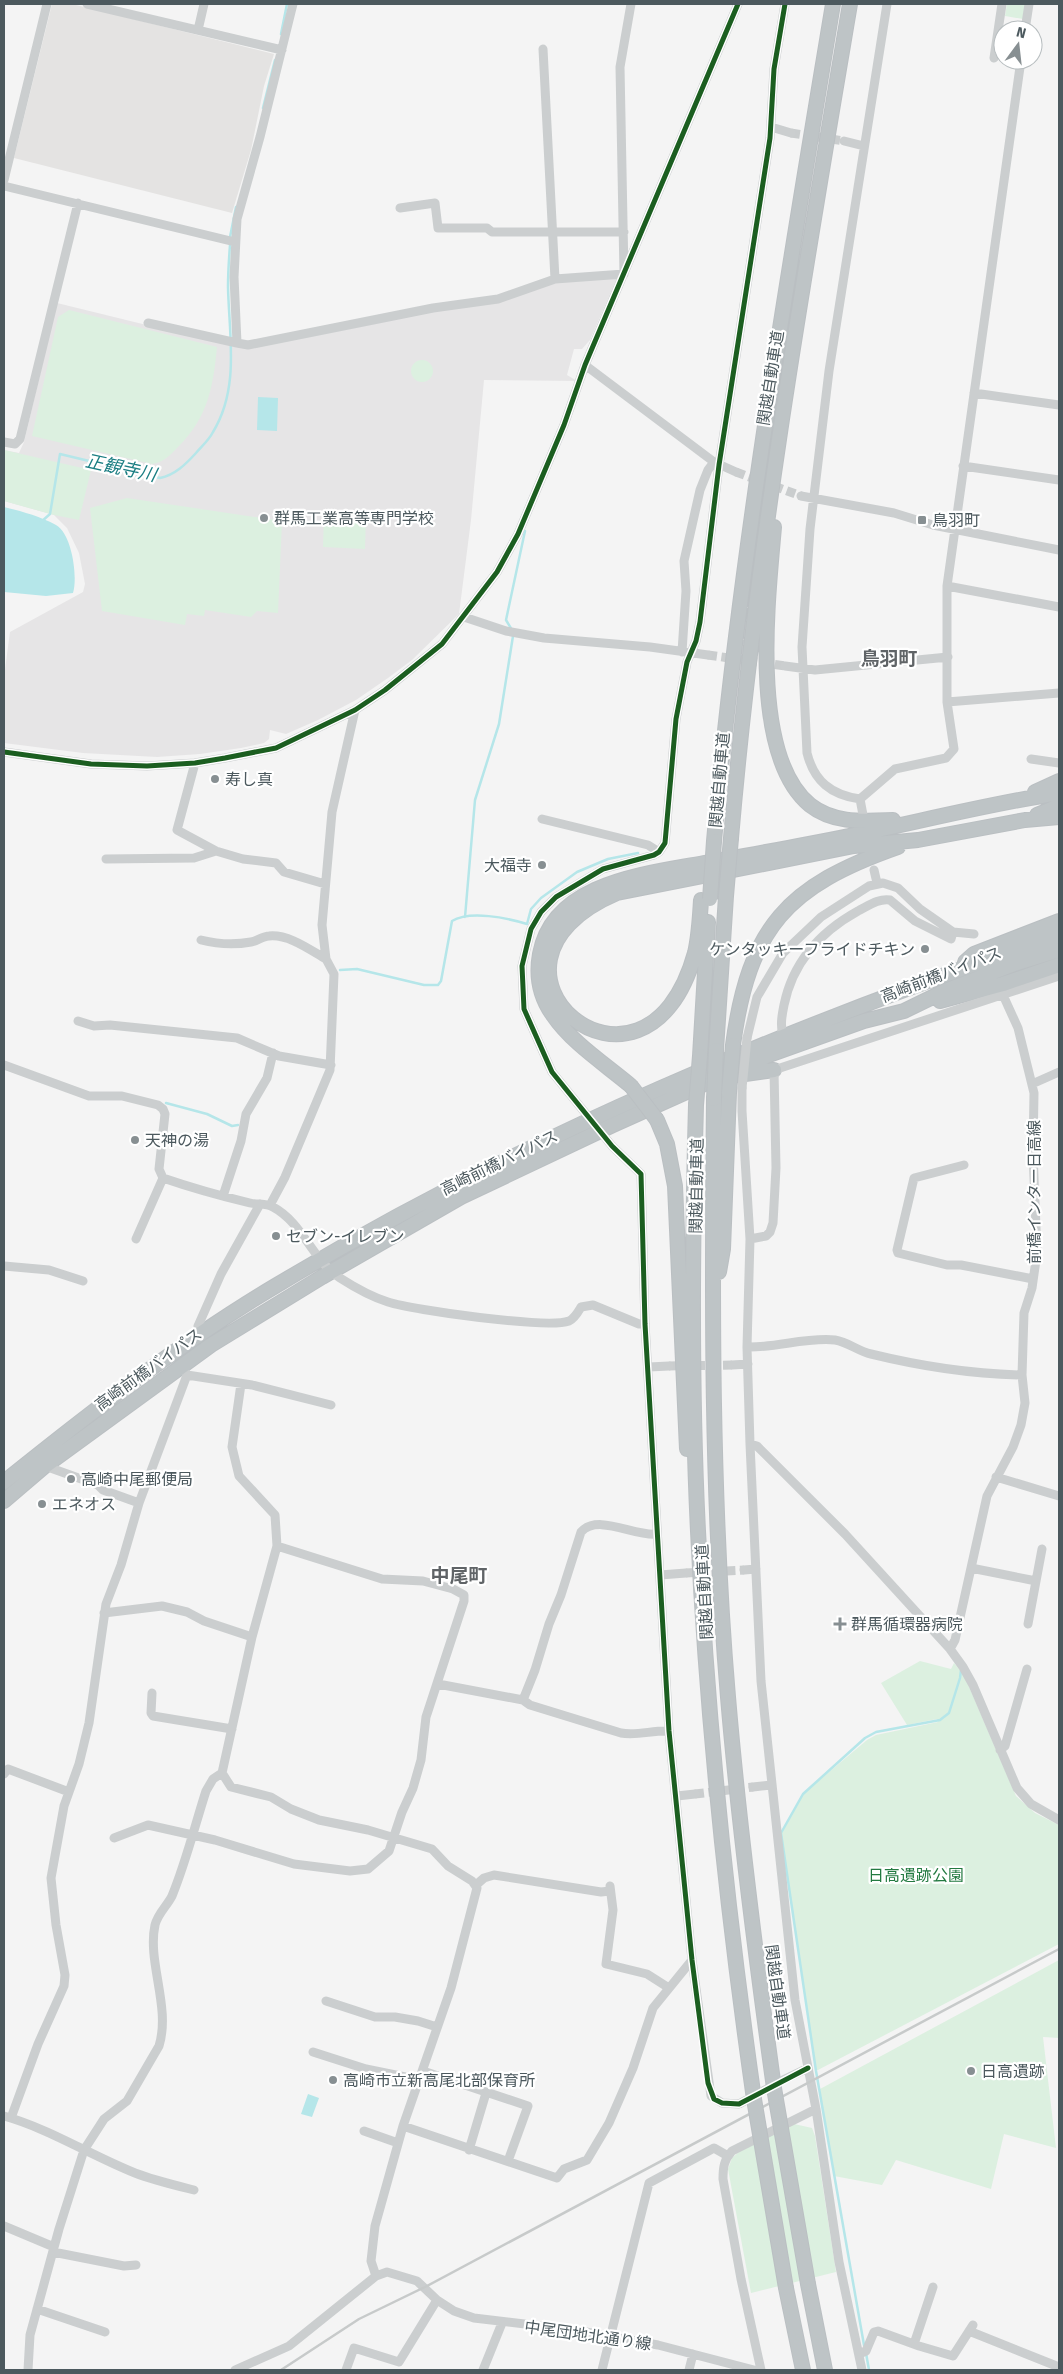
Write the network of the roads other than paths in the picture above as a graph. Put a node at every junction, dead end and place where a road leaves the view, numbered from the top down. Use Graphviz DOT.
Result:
graph roads {
  1 [pos="47,4"];
  2 [pos="87,4"];
  3 [pos="204,4"];
  4 [pos="293,4"];
  5 [pos="632,4"];
  6 [pos="738,4"];
  7 [pos="786,4"];
  8 [pos="833,4"];
  9 [pos="850,4"];
  10 [pos="886,4"];
  11 [pos="1002,4"];
  12 [pos="1029,4"];
  13 [pos="1000,20"];
  14 [pos="1027,20"];
  15 [pos="198,30"];
  16 [pos="282,50"];
  17 [pos="544,50"];
  18 [pos="1020,70"];
  19 [pos="771,128"];
  20 [pos="791,133"];
  21 [pos="844,141"];
  22 [pos="864,146"];
  23 [pos="4,180"];
  24 [pos="4,186"];
  25 [pos="78,203"];
  26 [pos="400,208"];
  27 [pos="553,232"];
  28 [pos="624,232"];
  29 [pos="235,242"];
  30 [pos="624,274"];
  31 [pos="555,279"];
  32 [pos="148,323"];
  33 [pos="237,343"];
  34 [pos="585,365"];
  35 [pos="789,367"];
  36 [pos="974,393"];
  37 [pos="1059,405"];
  38 [pos="4,442"];
  39 [pos="716,463"];
  40 [pos="963,466"];
  41 [pos="736,472"];
  42 [pos="1059,480"];
  43 [pos="801,496"];
  44 [pos="815,499"];
  45 [pos="954,530"];
  46 [pos="1059,550"];
  47 [pos="947,586"];
  48 [pos="1059,607"];
  49 [pos="464,617"];
  50 [pos="687,652"];
  51 [pos="708,655"];
  52 [pos="948,657"];
  53 [pos="785,666"];
  54 [pos="803,669"];
  55 [pos="1059,693"];
  56 [pos="947,702"];
  57 [pos="355,710"];
  58 [pos="4,752"];
  59 [pos="1031,759"];
  60 [pos="195,763"];
  61 [pos="1059,763"];
  62 [pos="1059,781"];
  63 [pos="1059,793"];
  64 [pos="860,799"];
  65 [pos="1021,799"];
  66 [pos="1059,806"];
  67 [pos="863,815"];
  68 [pos="1059,816"];
  69 [pos="542,819"];
  70 [pos="922,819"];
  71 [pos="1025,820"];
  72 [pos="918,840"];
  73 [pos="216,851"];
  74 [pos="659,852"];
  75 [pos="106,859"];
  76 [pos="874,870"];
  77 [pos="877,883"];
  78 [pos="325,884"];
  79 [pos="706,900"];
  80 [pos="821,917"];
  81 [pos="1059,921"];
  82 [pos="828,930"];
  83 [pos="953,932"];
  84 [pos="974,934"];
  85 [pos="1059,935"];
  86 [pos="201,940"];
  87 [pos="1059,950"];
  88 [pos="326,959"];
  89 [pos="1059,965"];
  90 [pos="955,971"];
  91 [pos="1059,976"];
  92 [pos="1003,995"];
  93 [pos="904,1011"];
  94 [pos="78,1021"];
  95 [pos="783,1036"];
  96 [pos="273,1053"];
  97 [pos="4,1065"];
  98 [pos="331,1065"];
  99 [pos="774,1070"];
  100 [pos="1059,1072"];
  101 [pos="703,1084"];
  102 [pos="1032,1084"];
  103 [pos="589,1118"];
  104 [pos="600,1132"];
  105 [pos="964,1165"];
  106 [pos="163,1178"];
  107 [pos="223,1196"];
  108 [pos="260,1204"];
  109 [pos="270,1205"];
  110 [pos="136,1239"];
  111 [pos="750,1239"];
  112 [pos="321,1259"];
  113 [pos="4,1266"];
  114 [pos="332,1271"];
  115 [pos="1033,1279"];
  116 [pos="83,1281"];
  117 [pos="645,1324"];
  118 [pos="712,1327"];
  119 [pos="203,1333"];
  120 [pos="747,1347"];
  121 [pos="732,1364"];
  122 [pos="748,1364"];
  123 [pos="669,1366"];
  124 [pos="648,1367"];
  125 [pos="184,1370"];
  126 [pos="1022,1375"];
  127 [pos="241,1384"];
  128 [pos="331,1405"];
  129 [pos="750,1444"];
  130 [pos="45,1466"];
  131 [pos="996,1477"];
  132 [pos="4,1482"];
  133 [pos="1059,1496"];
  134 [pos="4,1501"];
  135 [pos="139,1503"];
  136 [pos="698,1529"];
  137 [pos="657,1534"];
  138 [pos="277,1546"];
  139 [pos="1042,1549"];
  140 [pos="971,1568"];
  141 [pos="744,1570"];
  142 [pos="756,1570"];
  143 [pos="686,1573"];
  144 [pos="660,1575"];
  145 [pos="1036,1582"];
  146 [pos="104,1613"];
  147 [pos="1028,1624"];
  148 [pos="252,1637"];
  149 [pos="950,1649"];
  150 [pos="1027,1669"];
  151 [pos="438,1684"];
  152 [pos="152,1693"];
  153 [pos="523,1700"];
  154 [pos="232,1729"];
  155 [pos="669,1731"];
  156 [pos="1000,1750"];
  157 [pos="4,1774"];
  158 [pos="222,1774"];
  159 [pos="771,1785"];
  160 [pos="753,1787"];
  161 [pos="69,1792"];
  162 [pos="695,1794"];
  163 [pos="676,1796"];
  164 [pos="1059,1820"];
  165 [pos="192,1835"];
  166 [pos="114,1838"];
  167 [pos="394,1838"];
  168 [pos="476,1885"];
  169 [pos="692,1960"];
  170 [pos="669,1988"];
  171 [pos="326,2001"];
  172 [pos="438,2028"];
  173 [pos="313,2052"];
  174 [pos="808,2068"];
  175 [pos="423,2070"];
  176 [pos="420,2080"];
  177 [pos="778,2084"];
  178 [pos="486,2093"];
  179 [pos="738,2104"];
  180 [pos="816,2109"];
  181 [pos="8,2117"];
  182 [pos="403,2126"];
  183 [pos="364,2131"];
  184 [pos="398,2143"];
  185 [pos="84,2150"];
  186 [pos="469,2150"];
  187 [pos="728,2156"];
  188 [pos="508,2161"];
  189 [pos="194,2190"];
  190 [pos="4,2226"];
  191 [pos="54,2250"];
  192 [pos="136,2265"];
  193 [pos="376,2276"];
  194 [pos="933,2287"];
  195 [pos="438,2300"];
  196 [pos="37,2309"];
  197 [pos="502,2323"];
  198 [pos="105,2332"];
  199 [pos="611,2336"];
  200 [pos="914,2344"];
  201 [pos="693,2354"];
  202 [pos="859,2354"];
  203 [pos="1059,2367"];
  204 [pos="28,2370"];
  205 [pos="235,2370"];
  206 [pos="346,2370"];
  207 [pos="483,2370"];
  208 [pos="602,2370"];
  209 [pos="689,2370"];
  210 [pos="754,2370"];
  211 [pos="761,2370"];
  212 [pos="803,2370"];
  213 [pos="825,2370"];
  214 [pos="862,2370"];
  1 -- 23 [label="street"];
  2 -- 15 [label="street"];
  3 -- 15 [label="street"];
  4 -- 16 [label="street"];
  5 -- 28 [label="street"];
  6 -- 30 [label="street"];
  7 -- 19 [label="street"];
  8 -- 79 [label="highway, 関越自動車道, bridge"];
  9 -- 35 [label="highway, 関越自動車道"];
  10 -- 22 [label="street"];
  11 -- 13 [label="street"];
  12 -- 14 [label="street"];
  15 -- 16 [label="street"];
  16 -- 29 [label="street"];
  17 -- 27 [label="street"];
  18 -- 36 [label="street"];
  19 -- 20 [label="street"];
  19 -- 39 [label="street"];
  21 -- 22 [label="street"];
  22 -- 44 [label="street"];
  24 -- 25 [label="street"];
  25 -- 29 [label="street"];
  25 -- 38 [label="street"];
  26 -- 27 [label="street"];
  27 -- 28 [label="street"];
  27 -- 31 [label="street"];
  28 -- 30 [label="street"];
  29 -- 33 [label="street"];
  30 -- 31 [label="street"];
  30 -- 34 [label="street"];
  31 -- 33 [label="street"];
  32 -- 33 [label="street"];
  34 -- 39 [label="street"];
  34 -- 49 [label="street"];
  35 -- 70 [label="highway"];
  35 -- 118 [label="highway, 関越自動車道, bridge"];
  36 -- 37 [label="street"];
  36 -- 40 [label="street"];
  39 -- 41 [label="street"];
  39 -- 50 [label="street"];
  39 -- 50 [label="street"];
  40 -- 42 [label="street"];
  40 -- 45 [label="street"];
  43 -- 44 [label="street"];
  44 -- 45 [label="street"];
  44 -- 54 [label="street"];
  45 -- 46 [label="street"];
  45 -- 47 [label="street"];
  47 -- 48 [label="street"];
  47 -- 52 [label="street"];
  49 -- 50 [label="street"];
  49 -- 57 [label="street"];
  50 -- 51 [label="street"];
  50 -- 74 [label="street"];
  52 -- 54 [label="street"];
  52 -- 56 [label="street"];
  53 -- 54 [label="street"];
  54 -- 64 [label="street"];
  55 -- 56 [label="street"];
  56 -- 64 [label="street"];
  57 -- 60 [label="street"];
  57 -- 78 [label="street"];
  58 -- 60 [label="street"];
  59 -- 61 [label="street"];
  60 -- 73 [label="street"];
  62 -- 65 [label="highway"];
  63 -- 65 [label="highway"];
  64 -- 67 [label="street"];
  65 -- 70 [label="highway"];
  66 -- 71 [label="highway"];
  68 -- 71 [label="highway"];
  69 -- 74 [label="street"];
  70 -- 136 [label="highway, bridge"];
  71 -- 72 [label="highway"];
  72 -- 79 [label="highway"];
  72 -- 118 [label="highway, bridge"];
  73 -- 75 [label="street"];
  73 -- 78 [label="street"];
  74 -- 103 [label="street"];
  76 -- 77 [label="street"];
  77 -- 80 [label="street"];
  77 -- 83 [label="street"];
  78 -- 88 [label="street"];
  79 -- 136 [label="highway, 関越自動車道, bridge"];
  80 -- 82 [label="street"];
  80 -- 111 [label="street, bridge"];
  81 -- 90 [label="highway"];
  82 -- 83 [label="street"];
  82 -- 95 [label="street"];
  83 -- 84 [label="street"];
  85 -- 90 [label="highway, 高崎前橋バイパス"];
  86 -- 88 [label="street"];
  87 -- 93 [label="highway, 高崎前橋バイパス"];
  88 -- 98 [label="street"];
  89 -- 93 [label="highway"];
  90 -- 95 [label="highway, 高崎前橋バイパス"];
  91 -- 92 [label="street"];
  92 -- 99 [label="street"];
  92 -- 102 [label="street, 前橋インター日高線"];
  93 -- 101 [label="highway, 高崎前橋バイパス"];
  94 -- 96 [label="street"];
  95 -- 103 [label="highway, 高崎前橋バイパス"];
  96 -- 98 [label="street"];
  96 -- 107 [label="street"];
  97 -- 106 [label="street"];
  98 -- 109 [label="street"];
  99 -- 101 [label="highway"];
  99 -- 111 [label="street"];
  100 -- 102 [label="street"];
  101 -- 104 [label="highway, 高崎前橋バイパス"];
  102 -- 115 [label="street, 前橋インター日高線"];
  103 -- 104 [label="street"];
  103 -- 112 [label="highway, 高崎前橋バイパス"];
  104 -- 114 [label="highway, 高崎前橋バイパス"];
  104 -- 117 [label="street"];
  105 -- 115 [label="street"];
  106 -- 107 [label="street"];
  106 -- 110 [label="street"];
  107 -- 108 [label="street"];
  108 -- 109 [label="street"];
  108 -- 119 [label="street"];
  109 -- 112 [label="street"];
  111 -- 120 [label="street"];
  112 -- 114 [label="street"];
  112 -- 119 [label="highway, 高崎前橋バイパス"];
  113 -- 116 [label="street"];
  114 -- 117 [label="street"];
  114 -- 125 [label="highway, 高崎前橋バイパス"];
  115 -- 126 [label="street, 前橋インター日高線"];
  117 -- 124 [label="street"];
  118 -- 177 [label="highway, 関越自動車道"];
  119 -- 132 [label="highway, 高崎前橋バイパス"];
  120 -- 122 [label="street"];
  120 -- 126 [label="street"];
  121 -- 122 [label="street"];
  122 -- 129 [label="street"];
  123 -- 124 [label="street"];
  124 -- 137 [label="street"];
  125 -- 127 [label="street"];
  125 -- 130 [label="highway, 高崎前橋バイパス"];
  125 -- 135 [label="street"];
  126 -- 131 [label="street, 前橋インター日高線"];
  127 -- 128 [label="street"];
  127 -- 138 [label="street"];
  129 -- 142 [label="street"];
  129 -- 149 [label="street"];
  130 -- 134 [label="highway, 高崎前橋バイパス"];
  130 -- 135 [label="street"];
  131 -- 133 [label="street"];
  131 -- 140 [label="street, 前橋インター日高線"];
  135 -- 146 [label="street"];
  136 -- 212 [label="highway, 関越自動車道, bridge"];
  137 -- 144 [label="street"];
  137 -- 153 [label="street"];
  138 -- 148 [label="street"];
  138 -- 151 [label="street"];
  139 -- 145 [label="street"];
  140 -- 145 [label="street"];
  140 -- 149 [label="street, 前橋インター日高線"];
  141 -- 142 [label="street"];
  142 -- 159 [label="street"];
  143 -- 144 [label="street"];
  144 -- 155 [label="street"];
  145 -- 147 [label="street"];
  146 -- 148 [label="street"];
  146 -- 161 [label="street"];
  148 -- 154 [label="street"];
  149 -- 156 [label="street"];
  150 -- 156 [label="street"];
  151 -- 153 [label="street"];
  151 -- 167 [label="street"];
  152 -- 154 [label="street"];
  153 -- 155 [label="street"];
  154 -- 158 [label="street"];
  155 -- 163 [label="street"];
  156 -- 164 [label="street"];
  157 -- 161 [label="street"];
  158 -- 165 [label="street"];
  158 -- 167 [label="street"];
  159 -- 160 [label="street"];
  159 -- 174 [label="street"];
  161 -- 181 [label="street"];
  162 -- 163 [label="street"];
  163 -- 169 [label="street"];
  165 -- 166 [label="street"];
  165 -- 167 [label="street"];
  165 -- 185 [label="street"];
  167 -- 168 [label="street"];
  168 -- 170 [label="street"];
  168 -- 172 [label="street"];
  169 -- 170 [label="street"];
  169 -- 179 [label="street"];
  170 -- 188 [label="street"];
  171 -- 172 [label="street"];
  172 -- 175 [label="street"];
  173 -- 176 [label="street"];
  174 -- 177 [label="street"];
  174 -- 180 [label="street"];
  175 -- 176 [label="street"];
  175 -- 178 [label="street"];
  176 -- 182 [label="street"];
  177 -- 213 [label="highway, 関越自動車道, bridge"];
  178 -- 186 [label="street"];
  178 -- 188 [label="street"];
  180 -- 187 [label="street"];
  180 -- 202 [label="street"];
  181 -- 185 [label="street"];
  182 -- 184 [label="street"];
  182 -- 186 [label="street"];
  183 -- 184 [label="street"];
  184 -- 193 [label="street"];
  185 -- 189 [label="street"];
  185 -- 191 [label="street"];
  186 -- 188 [label="street"];
  187 -- 199 [label="street"];
  187 -- 211 [label="street"];
  190 -- 191 [label="street"];
  191 -- 192 [label="street"];
  191 -- 196 [label="street"];
  193 -- 195 [label="street, 中尾団地北通り線"];
  193 -- 205 [label="street"];
  194 -- 200 [label="street"];
  195 -- 197 [label="street, 中尾団地北通り線"];
  195 -- 206 [label="street"];
  196 -- 198 [label="street"];
  196 -- 204 [label="street"];
  197 -- 199 [label="street, 中尾団地北通り線"];
  197 -- 207 [label="street"];
  199 -- 201 [label="street, 中尾団地北通り線"];
  199 -- 208 [label="street"];
  200 -- 202 [label="street"];
  200 -- 203 [label="street"];
  201 -- 209 [label="street"];
  201 -- 210 [label="street, 中尾団地北通り線"];
  202 -- 214 [label="street"];
}
